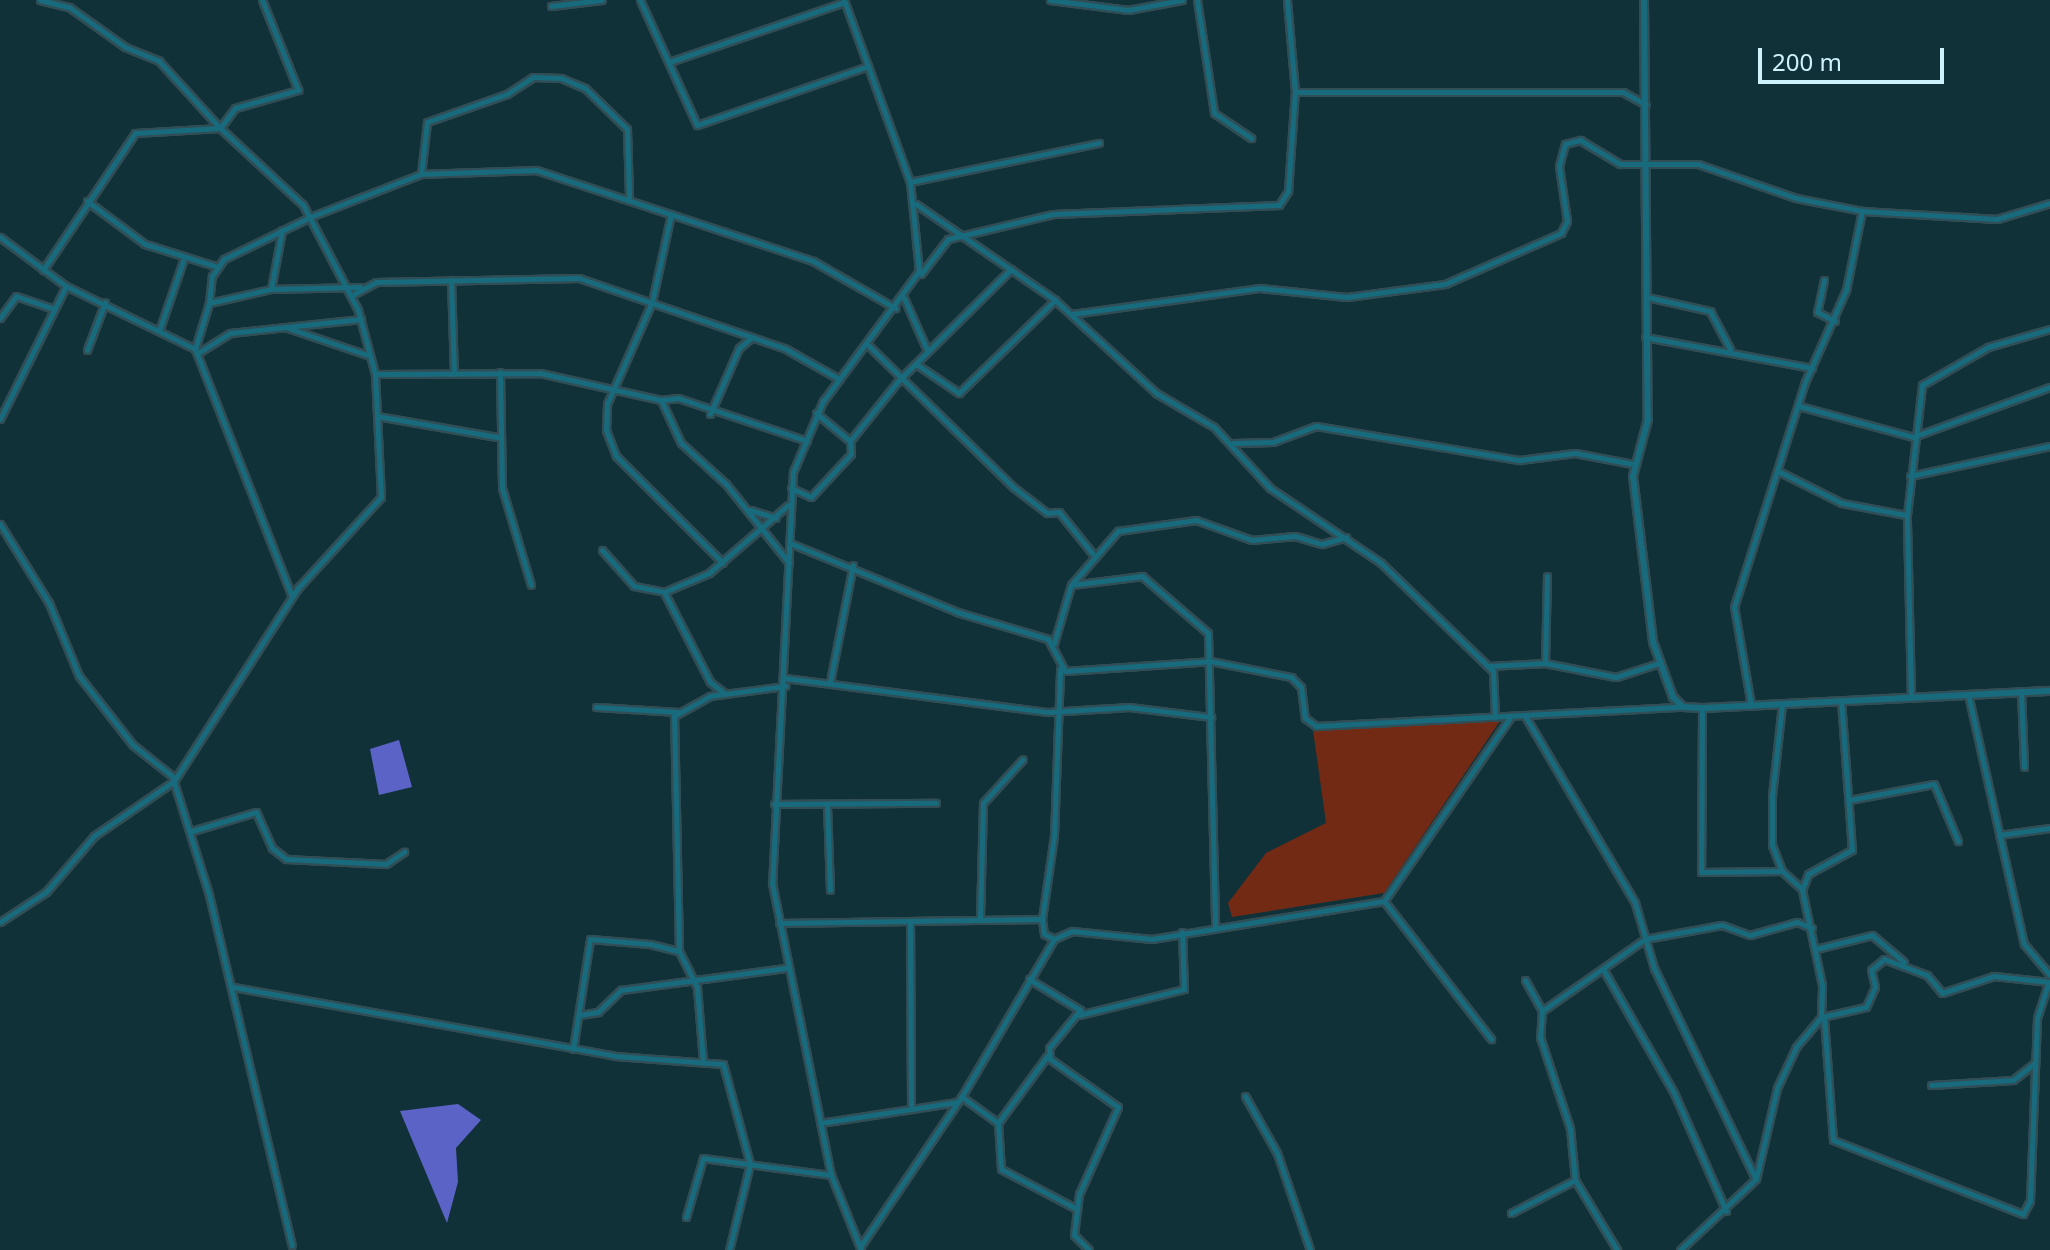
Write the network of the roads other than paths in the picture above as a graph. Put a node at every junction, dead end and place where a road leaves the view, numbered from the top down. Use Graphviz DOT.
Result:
graph roads {
  1 [pos="40,0"];
  2 [pos="262,0"];
  3 [pos="602,0"];
  4 [pos="640,0"];
  5 [pos="1050,0"];
  6 [pos="1182,0"];
  7 [pos="1197,0"];
  8 [pos="1287,0"];
  9 [pos="1644,0"];
  10 [pos="844,1"];
  11 [pos="551,6"];
  12 [pos="669,62"];
  13 [pos="868,66"];
  14 [pos="1646,87"];
  15 [pos="1295,92"];
  16 [pos="1630,93"];
  17 [pos="1646,105"];
  18 [pos="220,128"];
  19 [pos="1251,138"];
  20 [pos="1099,143"];
  21 [pos="1645,162"];
  22 [pos="421,174"];
  23 [pos="910,182"];
  24 [pos="629,199"];
  25 [pos="87,201"];
  26 [pos="914,202"];
  27 [pos="2050,203"];
  28 [pos="1862,211"];
  29 [pos="671,214"];
  30 [pos="310,217"];
  31 [pos="282,230"];
  32 [pos="958,236"];
  33 [pos="0,237"];
  34 [pos="183,261"];
  35 [pos="215,266"];
  36 [pos="1011,269"];
  37 [pos="43,270"];
  38 [pos="918,278"];
  39 [pos="451,280"];
  40 [pos="1824,280"];
  41 [pos="343,284"];
  42 [pos="66,286"];
  43 [pos="360,287"];
  44 [pos="271,289"];
  45 [pos="352,295"];
  46 [pos="1646,297"];
  47 [pos="904,298"];
  48 [pos="1055,300"];
  49 [pos="105,302"];
  50 [pos="652,302"];
  51 [pos="209,303"];
  52 [pos="895,308"];
  53 [pos="53,309"];
  54 [pos="1072,314"];
  55 [pos="0,318"];
  56 [pos="361,319"];
  57 [pos="1835,321"];
  58 [pos="285,327"];
  59 [pos="2050,329"];
  60 [pos="159,331"];
  61 [pos="1644,336"];
  62 [pos="753,337"];
  63 [pos="869,346"];
  64 [pos="1730,349"];
  65 [pos="87,350"];
  66 [pos="927,350"];
  67 [pos="196,351"];
  68 [pos="371,356"];
  69 [pos="916,364"];
  70 [pos="1813,368"];
  71 [pos="500,372"];
  72 [pos="375,374"];
  73 [pos="454,374"];
  74 [pos="839,379"];
  75 [pos="898,381"];
  76 [pos="2050,387"];
  77 [pos="613,390"];
  78 [pos="661,400"];
  79 [pos="1799,406"];
  80 [pos="816,413"];
  81 [pos="710,414"];
  82 [pos="377,416"];
  83 [pos="0,419"];
  84 [pos="497,437"];
  85 [pos="1913,437"];
  86 [pos="807,441"];
  87 [pos="850,441"];
  88 [pos="1232,443"];
  89 [pos="2050,446"];
  90 [pos="1633,464"];
  91 [pos="1780,472"];
  92 [pos="1910,476"];
  93 [pos="791,488"];
  94 [pos="788,505"];
  95 [pos="750,510"];
  96 [pos="1907,515"];
  97 [pos="776,518"];
  98 [pos="0,524"];
  99 [pos="766,530"];
  100 [pos="1346,537"];
  101 [pos="790,542"];
  102 [pos="602,550"];
  103 [pos="1092,553"];
  104 [pos="723,563"];
  105 [pos="789,564"];
  106 [pos="853,565"];
  107 [pos="1547,576"];
  108 [pos="531,585"];
  109 [pos="1071,585"];
  110 [pos="664,592"];
  111 [pos="292,597"];
  112 [pos="1054,643"];
  113 [pos="1210,661"];
  114 [pos="1545,663"];
  115 [pos="1659,663"];
  116 [pos="1490,666"];
  117 [pos="1060,669"];
  118 [pos="785,678"];
  119 [pos="830,682"];
  120 [pos="785,686"];
  121 [pos="2021,691"];
  122 [pos="2050,691"];
  123 [pos="724,693"];
  124 [pos="1968,694"];
  125 [pos="1911,699"];
  126 [pos="1841,700"];
  127 [pos="1751,705"];
  128 [pos="1782,705"];
  129 [pos="596,707"];
  130 [pos="1683,707"];
  131 [pos="1702,708"];
  132 [pos="678,712"];
  133 [pos="1057,712"];
  134 [pos="1525,716"];
  135 [pos="1211,717"];
  136 [pos="1495,717"];
  137 [pos="1510,717"];
  138 [pos="1023,759"];
  139 [pos="2024,767"];
  140 [pos="174,781"];
  141 [pos="1849,800"];
  142 [pos="936,803"];
  143 [pos="774,804"];
  144 [pos="827,805"];
  145 [pos="2050,828"];
  146 [pos="192,831"];
  147 [pos="1999,835"];
  148 [pos="1958,841"];
  149 [pos="404,852"];
  150 [pos="1782,871"];
  151 [pos="830,890"];
  152 [pos="1802,890"];
  153 [pos="1384,901"];
  154 [pos="980,918"];
  155 [pos="1042,919"];
  156 [pos="910,921"];
  157 [pos="0,922"];
  158 [pos="779,923"];
  159 [pos="1215,925"];
  160 [pos="1813,929"];
  161 [pos="1182,932"];
  162 [pos="1054,939"];
  163 [pos="1645,939"];
  164 [pos="1816,949"];
  165 [pos="679,951"];
  166 [pos="1905,963"];
  167 [pos="786,968"];
  168 [pos="1603,969"];
  169 [pos="1029,979"];
  170 [pos="1525,980"];
  171 [pos="2050,980"];
  172 [pos="694,983"];
  173 [pos="233,987"];
  174 [pos="1542,1011"];
  175 [pos="579,1015"];
  176 [pos="1079,1015"];
  177 [pos="1822,1018"];
  178 [pos="1491,1039"];
  179 [pos="573,1049"];
  180 [pos="1048,1055"];
  181 [pos="703,1061"];
  182 [pos="2036,1063"];
  183 [pos="1931,1085"];
  184 [pos="1245,1096"];
  185 [pos="960,1099"];
  186 [pos="911,1105"];
  187 [pos="820,1123"];
  188 [pos="998,1123"];
  189 [pos="750,1164"];
  190 [pos="831,1175"];
  191 [pos="1756,1179"];
  192 [pos="1575,1180"];
  193 [pos="1077,1209"];
  194 [pos="1726,1211"];
  195 [pos="1511,1213"];
  196 [pos="686,1217"];
  197 [pos="292,1245"];
  198 [pos="860,1248"];
  199 [pos="729,1250"];
  200 [pos="1089,1250"];
  201 [pos="1310,1250"];
  202 [pos="1617,1250"];
  203 [pos="1680,1250"];
  1 -- 18 [label="street"];
  2 -- 18 [label="street"];
  3 -- 11 [label="street"];
  4 -- 12 [label="street"];
  5 -- 6 [label="street"];
  7 -- 19 [label="street"];
  8 -- 15 [label="street"];
  9 -- 14 [label="street"];
  10 -- 12 [label="street"];
  10 -- 13 [label="street"];
  12 -- 13 [label="street"];
  13 -- 23 [label="street"];
  14 -- 16 [label="street"];
  14 -- 17 [label="street"];
  15 -- 16 [label="street"];
  15 -- 32 [label="street"];
  16 -- 17 [label="street"];
  17 -- 21 [label="street"];
  18 -- 25 [label="street"];
  18 -- 30 [label="street"];
  20 -- 23 [label="street"];
  21 -- 28 [label="street"];
  21 -- 46 [label="street"];
  21 -- 54 [label="street"];
  22 -- 24 [label="street"];
  22 -- 24 [label="street"];
  22 -- 30 [label="street"];
  23 -- 26 [label="street"];
  24 -- 29 [label="street"];
  25 -- 34 [label="street"];
  25 -- 37 [label="street"];
  26 -- 32 [label="street"];
  26 -- 38 [label="street"];
  27 -- 28 [label="street"];
  28 -- 57 [label="street"];
  29 -- 50 [label="street"];
  29 -- 52 [label="street"];
  30 -- 31 [label="street"];
  30 -- 41 [label="street"];
  31 -- 35 [label="street"];
  31 -- 44 [label="street"];
  32 -- 36 [label="street"];
  32 -- 38 [label="street"];
  33 -- 37 [label="street"];
  34 -- 35 [label="street"];
  34 -- 60 [label="street"];
  35 -- 51 [label="street"];
  36 -- 48 [label="street"];
  36 -- 66 [label="street"];
  37 -- 42 [label="street"];
  38 -- 47 [label="street"];
  39 -- 43 [label="street"];
  39 -- 50 [label="street"];
  39 -- 73 [label="street"];
  40 -- 57 [label="street"];
  41 -- 43 [label="street"];
  41 -- 44 [label="street"];
  41 -- 45 [label="street"];
  42 -- 49 [label="street"];
  42 -- 53 [label="street"];
  43 -- 45 [label="street"];
  44 -- 51 [label="street"];
  45 -- 56 [label="street"];
  46 -- 61 [label="street"];
  46 -- 64 [label="street"];
  47 -- 52 [label="street"];
  47 -- 66 [label="street"];
  48 -- 54 [label="street"];
  48 -- 69 [label="street"];
  49 -- 60 [label="street"];
  49 -- 65 [label="street"];
  50 -- 62 [label="street"];
  50 -- 77 [label="street"];
  51 -- 67 [label="street"];
  52 -- 63 [label="street"];
  53 -- 55 [label="street"];
  53 -- 83 [label="street"];
  54 -- 88 [label="street"];
  56 -- 58 [label="street"];
  56 -- 68 [label="street"];
  57 -- 70 [label="street"];
  58 -- 67 [label="street"];
  58 -- 68 [label="street"];
  59 -- 85 [label="street"];
  60 -- 67 [label="street"];
  61 -- 64 [label="street"];
  61 -- 90 [label="street"];
  62 -- 74 [label="street"];
  62 -- 81 [label="street"];
  63 -- 74 [label="street"];
  63 -- 75 [label="street"];
  64 -- 70 [label="street"];
  66 -- 69 [label="street"];
  67 -- 111 [label="street"];
  68 -- 72 [label="street"];
  69 -- 75 [label="street"];
  70 -- 79 [label="street"];
  71 -- 73 [label="street"];
  71 -- 77 [label="street"];
  71 -- 84 [label="street"];
  72 -- 73 [label="street"];
  72 -- 82 [label="street"];
  74 -- 80 [label="street"];
  75 -- 87 [label="street"];
  75 -- 103 [label="street"];
  76 -- 85 [label="street"];
  77 -- 78 [label="street"];
  77 -- 104 [label="street"];
  78 -- 81 [label="street"];
  78 -- 95 [label="street"];
  79 -- 85 [label="street"];
  79 -- 91 [label="street"];
  80 -- 86 [label="street"];
  80 -- 87 [label="street"];
  81 -- 86 [label="street"];
  82 -- 84 [label="street"];
  82 -- 111 [label="street"];
  84 -- 108 [label="street"];
  85 -- 92 [label="street"];
  86 -- 93 [label="street"];
  87 -- 93 [label="street"];
  88 -- 90 [label="street"];
  88 -- 100 [label="street"];
  89 -- 92 [label="street"];
  90 -- 115 [label="street"];
  91 -- 96 [label="street"];
  91 -- 127 [label="street"];
  92 -- 96 [label="street"];
  93 -- 94 [label="street"];
  94 -- 97 [label="street"];
  94 -- 101 [label="street"];
  95 -- 97 [label="street"];
  95 -- 99 [label="street"];
  96 -- 125 [label="street"];
  97 -- 99 [label="street"];
  98 -- 140 [label="street"];
  99 -- 104 [label="street"];
  99 -- 105 [label="street"];
  100 -- 103 [label="street"];
  100 -- 116 [label="street"];
  101 -- 105 [label="street"];
  101 -- 106 [label="street"];
  102 -- 110 [label="street"];
  103 -- 109 [label="street"];
  104 -- 110 [label="street"];
  105 -- 118 [label="street"];
  106 -- 112 [label="street"];
  106 -- 119 [label="street"];
  107 -- 114 [label="street"];
  109 -- 112 [label="street"];
  109 -- 113 [label="street"];
  110 -- 123 [label="street"];
  111 -- 140 [label="street"];
  112 -- 117 [label="street"];
  113 -- 117 [label="street"];
  113 -- 135 [label="street"];
  113 -- 136 [label="street"];
  114 -- 115 [label="street"];
  114 -- 116 [label="street"];
  115 -- 130 [label="street"];
  116 -- 136 [label="street"];
  117 -- 133 [label="street"];
  118 -- 119 [label="street"];
  118 -- 120 [label="street"];
  119 -- 133 [label="street"];
  120 -- 123 [label="street"];
  120 -- 143 [label="street"];
  121 -- 122 [label="street"];
  121 -- 124 [label="street"];
  121 -- 139 [label="street"];
  123 -- 132 [label="street"];
  124 -- 125 [label="street"];
  124 -- 147 [label="street"];
  125 -- 126 [label="street"];
  126 -- 128 [label="street"];
  126 -- 141 [label="street"];
  127 -- 128 [label="street"];
  127 -- 131 [label="street"];
  128 -- 150 [label="street"];
  129 -- 132 [label="street"];
  130 -- 131 [label="street"];
  130 -- 134 [label="street"];
  131 -- 150 [label="street"];
  132 -- 165 [label="street"];
  133 -- 135 [label="street"];
  133 -- 155 [label="street"];
  134 -- 137 [label="street"];
  134 -- 163 [label="street"];
  135 -- 159 [label="street"];
  136 -- 137 [label="street"];
  137 -- 153 [label="street"];
  138 -- 154 [label="street"];
  140 -- 146 [label="street"];
  140 -- 157 [label="street"];
  141 -- 148 [label="street"];
  141 -- 152 [label="street"];
  142 -- 144 [label="street"];
  143 -- 144 [label="street"];
  143 -- 158 [label="street"];
  144 -- 151 [label="street"];
  145 -- 147 [label="street"];
  146 -- 149 [label="street"];
  146 -- 173 [label="street"];
  147 -- 171 [label="street"];
  150 -- 152 [label="street"];
  152 -- 160 [label="street"];
  153 -- 159 [label="street"];
  153 -- 178 [label="street"];
  154 -- 155 [label="street"];
  154 -- 156 [label="street"];
  155 -- 162 [label="street"];
  156 -- 158 [label="street"];
  156 -- 186 [label="street"];
  158 -- 167 [label="street"];
  159 -- 161 [label="street"];
  160 -- 163 [label="street"];
  160 -- 164 [label="street"];
  161 -- 162 [label="street"];
  161 -- 176 [label="street"];
  162 -- 169 [label="street"];
  163 -- 168 [label="street"];
  163 -- 191 [label="street"];
  164 -- 166 [label="street"];
  164 -- 177 [label="street"];
  165 -- 172 [label="street"];
  165 -- 175 [label="street"];
  166 -- 171 [label="street"];
  166 -- 177 [label="street"];
  167 -- 172 [label="street"];
  167 -- 187 [label="street"];
  168 -- 174 [label="street"];
  168 -- 194 [label="street"];
  169 -- 176 [label="street"];
  169 -- 185 [label="street"];
  170 -- 174 [label="street"];
  171 -- 182 [label="street"];
  172 -- 175 [label="street"];
  172 -- 181 [label="street"];
  173 -- 179 [label="street"];
  173 -- 197 [label="street"];
  174 -- 192 [label="street"];
  175 -- 179 [label="street"];
  176 -- 180 [label="street"];
  177 -- 182 [label="street"];
  177 -- 191 [label="street"];
  179 -- 181 [label="street"];
  180 -- 188 [label="street"];
  180 -- 193 [label="street"];
  181 -- 189 [label="street"];
  182 -- 183 [label="street"];
  184 -- 201 [label="street"];
  185 -- 186 [label="street"];
  185 -- 188 [label="street"];
  185 -- 198 [label="street"];
  186 -- 187 [label="street"];
  187 -- 190 [label="street"];
  188 -- 193 [label="street"];
  189 -- 190 [label="street"];
  189 -- 196 [label="street"];
  189 -- 199 [label="street"];
  190 -- 198 [label="street"];
  191 -- 194 [label="street"];
  192 -- 195 [label="street"];
  192 -- 202 [label="street"];
  193 -- 200 [label="street"];
  194 -- 203 [label="street"];
}
